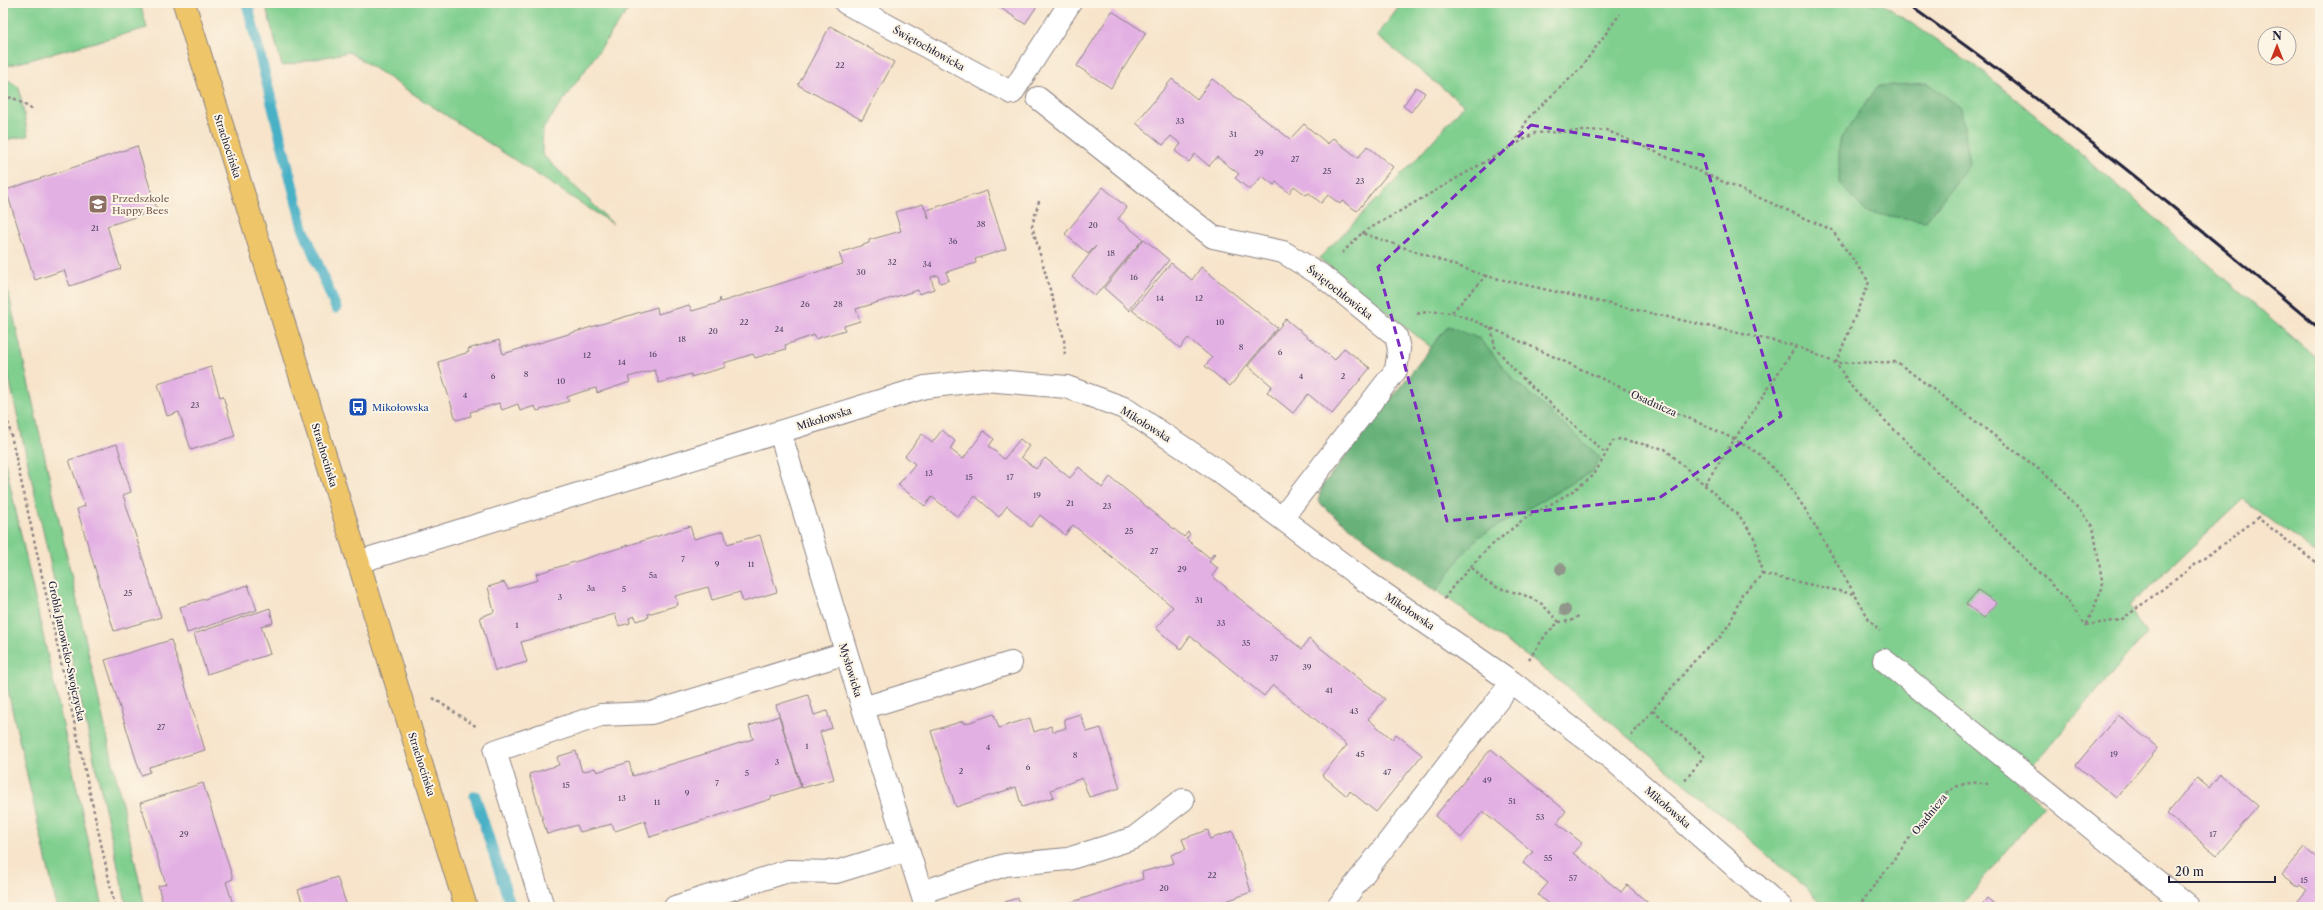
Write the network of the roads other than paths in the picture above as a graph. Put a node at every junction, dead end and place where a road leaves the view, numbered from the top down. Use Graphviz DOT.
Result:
graph roads {
  1 [pos="184,3"];
  2 [pos="846,3"];
  3 [pos="1070,3"];
  4 [pos="1038,98"];
  5 [pos="780,432"];
  6 [pos="1282,518"];
  7 [pos="358,562"];
  8 [pos="846,653"];
  9 [pos="1884,660"];
  10 [pos="1011,663"];
  11 [pos="1512,682"];
  12 [pos="863,708"];
  13 [pos="1183,800"];
  14 [pos="908,850"];
  15 [pos="924,899"];
  16 [pos="466,907"];
  17 [pos="543,907"];
  18 [pos="676,907"];
  19 [pos="1338,907"];
  20 [pos="1781,907"];
  21 [pos="2189,907"];
  1 -- 7 [label="main road, Strachocińska"];
  2 -- 3 [label="street, Świętochłowicka"];
  4 -- 6 [label="street, Świętochłowicka"];
  5 -- 6 [label="street, Mikołowska"];
  5 -- 7 [label="street, Mikołowska"];
  5 -- 8 [label="street, Mysłowicka"];
  6 -- 11 [label="street, Mikołowska"];
  7 -- 16 [label="main road, Strachocińska"];
  8 -- 12 [label="street, Mysłowicka"];
  8 -- 17 [label="street"];
  9 -- 21 [label="street"];
  10 -- 12 [label="street"];
  11 -- 19 [label="street"];
  11 -- 20 [label="street, Mikołowska"];
  12 -- 14 [label="street, Mysłowicka"];
  13 -- 15 [label="street"];
  14 -- 15 [label="street, Mysłowicka"];
  14 -- 18 [label="street"];
}
